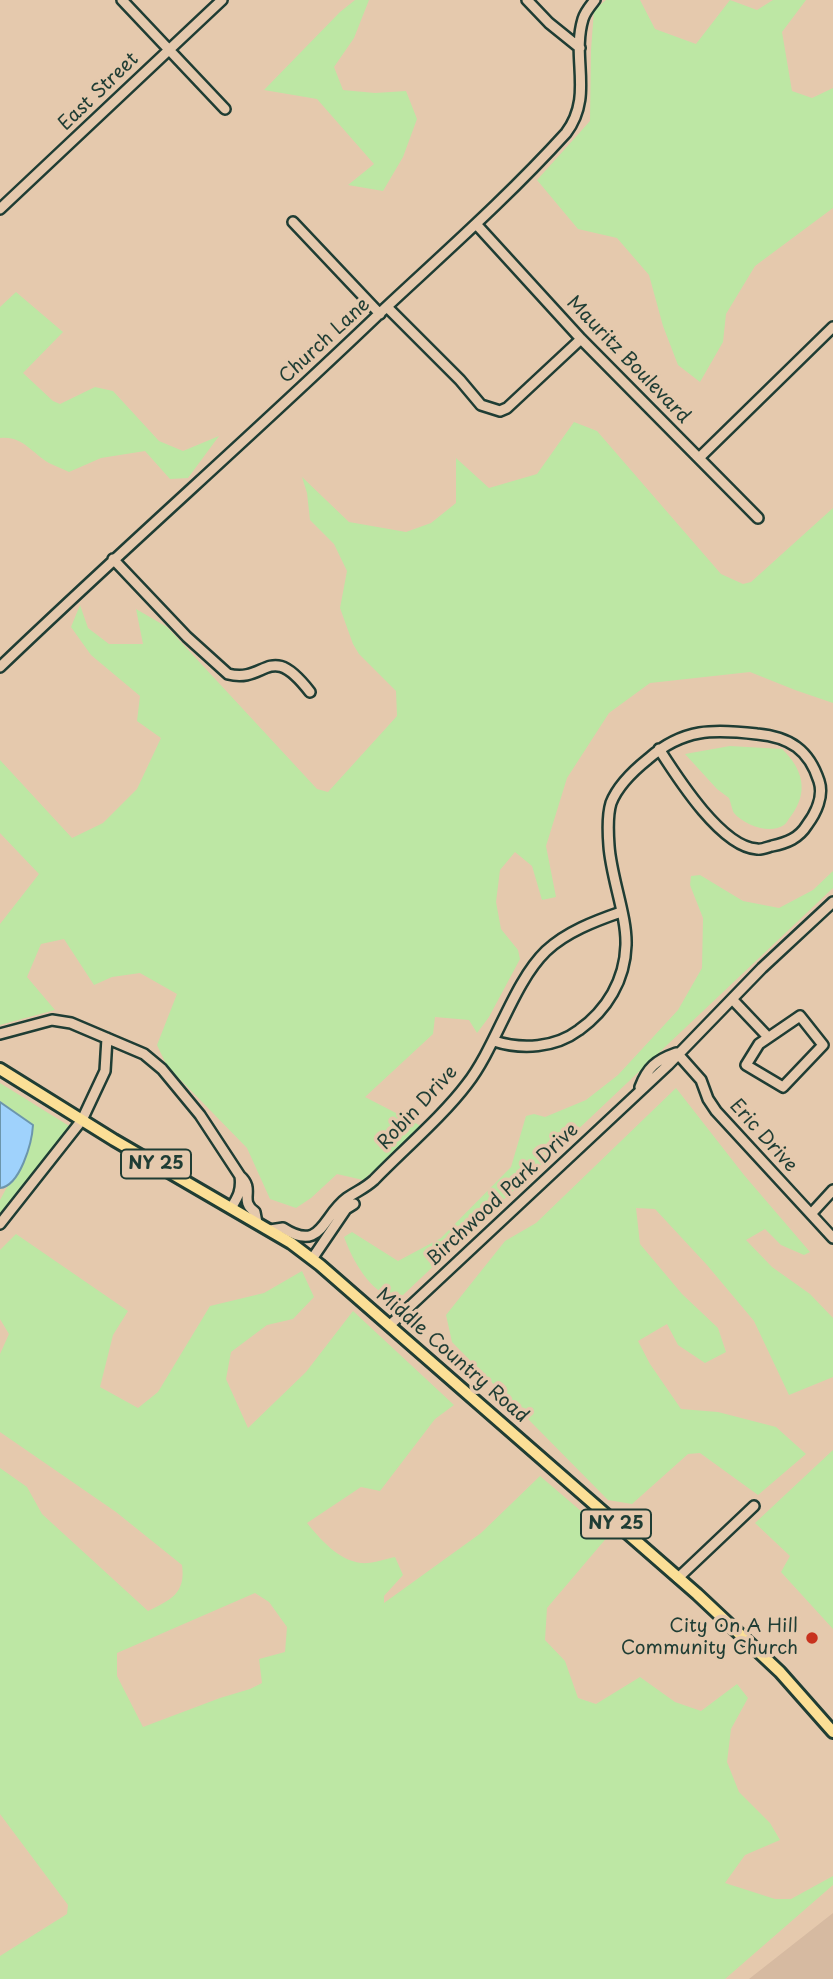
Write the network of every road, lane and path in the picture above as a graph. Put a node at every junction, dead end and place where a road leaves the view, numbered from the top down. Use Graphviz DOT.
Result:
graph roads {
  1 [pos="122,0"];
  2 [pos="222,0"];
  3 [pos="527,0"];
  4 [pos="595,0"];
  5 [pos="580,48"];
  6 [pos="169,50"];
  7 [pos="225,108"];
  8 [pos="0,209"];
  9 [pos="293,222"];
  10 [pos="476,224"];
  11 [pos="383,311"];
  12 [pos="833,327"];
  13 [pos="580,339"];
  14 [pos="699,458"];
  15 [pos="758,518"];
  16 [pos="113,559"];
  17 [pos="0,667"];
  18 [pos="310,692"];
  19 [pos="659,749"];
  20 [pos="833,902"];
  21 [pos="621,912"];
  22 [pos="732,999"];
  23 [pos="0,1034"];
  24 [pos="768,1037"];
  25 [pos="107,1038"];
  26 [pos="494,1041"];
  27 [pos="677,1053"];
  28 [pos="0,1069"];
  29 [pos="639,1090"];
  30 [pos="82,1120"];
  31 [pos="240,1177"];
  32 [pos="833,1190"];
  33 [pos="361,1192"];
  34 [pos="231,1208"];
  35 [pos="811,1214"];
  36 [pos="257,1223"];
  37 [pos="0,1224"];
  38 [pos="270,1230"];
  39 [pos="833,1238"];
  40 [pos="312,1259"];
  41 [pos="390,1325"];
  42 [pos="754,1506"];
  43 [pos="678,1578"];
  44 [pos="833,1732"];
  1 -- 6 [label="street"];
  2 -- 6 [label="street, East Street"];
  3 -- 5 [label="street"];
  4 -- 5 [label="street, Church Lane"];
  5 -- 10 [label="street, Church Lane"];
  6 -- 7 [label="street"];
  6 -- 8 [label="street, East Street"];
  9 -- 11 [label="street"];
  10 -- 11 [label="street, Church Lane"];
  10 -- 13 [label="street, Mauritz Boulevard"];
  11 -- 13 [label="street"];
  11 -- 16 [label="street, Church Lane"];
  12 -- 14 [label="street"];
  13 -- 14 [label="street, Mauritz Boulevard"];
  14 -- 15 [label="street, Mauritz Boulevard"];
  16 -- 17 [label="street, Church Lane"];
  16 -- 18 [label="street"];
  19 -- 19 [label="street"];
  19 -- 21 [label="street"];
  20 -- 22 [label="street, Birchwood Park Drive"];
  21 -- 26 [label="street, Robin Drive"];
  21 -- 26 [label="street"];
  22 -- 24 [label="street"];
  22 -- 27 [label="street, Birchwood Park Drive"];
  23 -- 25 [label="street"];
  24 -- 24 [label="street"];
  25 -- 30 [label="street"];
  25 -- 31 [label="street"];
  26 -- 33 [label="street, Robin Drive"];
  27 -- 29 [label="street, Birchwood Park Drive"];
  27 -- 29 [label="street, Birchwood Park Drive"];
  27 -- 35 [label="street, Eric Drive"];
  28 -- 30 [label="main road, Middle Country Road / NY 25"];
  29 -- 41 [label="street, Birchwood Park Drive"];
  30 -- 34 [label="main road, Middle Country Road / NY 25"];
  30 -- 37 [label="street"];
  31 -- 34 [label="street"];
  31 -- 36 [label="street"];
  32 -- 35 [label="street"];
  33 -- 38 [label="street, Robin Drive"];
  33 -- 40 [label="street, Robin Drive"];
  34 -- 36 [label="main road, Middle Country Road / NY 25"];
  35 -- 39 [label="street, Eric Drive"];
  36 -- 38 [label="main road, Middle Country Road / NY 25"];
  38 -- 40 [label="main road, Middle Country Road / NY 25"];
  40 -- 41 [label="main road, Middle Country Road / NY 25"];
  41 -- 43 [label="main road, Middle Country Road / NY 25"];
  42 -- 43 [label="street"];
  43 -- 44 [label="main road, Middle Country Road / NY 25"];
}
